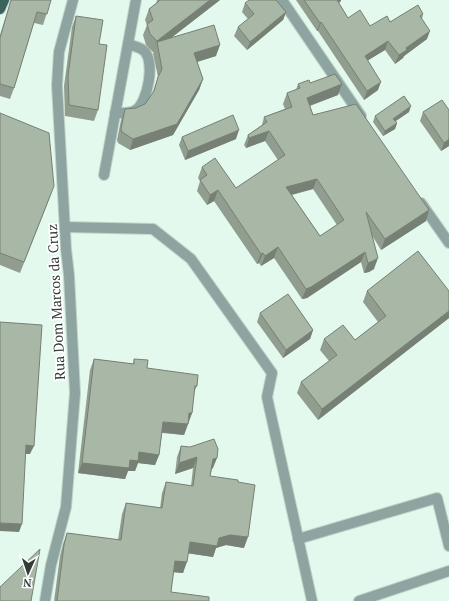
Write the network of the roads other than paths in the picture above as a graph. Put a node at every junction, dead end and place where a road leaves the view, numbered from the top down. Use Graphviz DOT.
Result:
graph roads {
  1 [pos="4,0"];
  2 [pos="73,0"];
  3 [pos="136,0"];
  4 [pos="282,0"];
  5 [pos="0,9"];
  6 [pos="128,44"];
  7 [pos="115,113"];
  8 [pos="367,125"];
  9 [pos="104,175"];
  10 [pos="416,195"];
  11 [pos="65,227"];
  12 [pos="449,243"];
  13 [pos="298,539"];
  14 [pos="449,546"];
  15 [pos="449,571"];
  16 [pos="45,601"];
  17 [pos="312,601"];
  18 [pos="359,601"];
  1 -- 5 [label="main road"];
  2 -- 11 [label="street, Rua Dom Marcos da Cruz"];
  3 -- 6 [label="street"];
  4 -- 8 [label="street"];
  6 -- 7 [label="street"];
  6 -- 7 [label="street"];
  7 -- 9 [label="street"];
  10 -- 12 [label="street"];
  11 -- 13 [label="street"];
  11 -- 16 [label="street, Rua Dom Marcos da Cruz"];
  13 -- 14 [label="street"];
  13 -- 17 [label="street"];
  15 -- 18 [label="street"];
}
